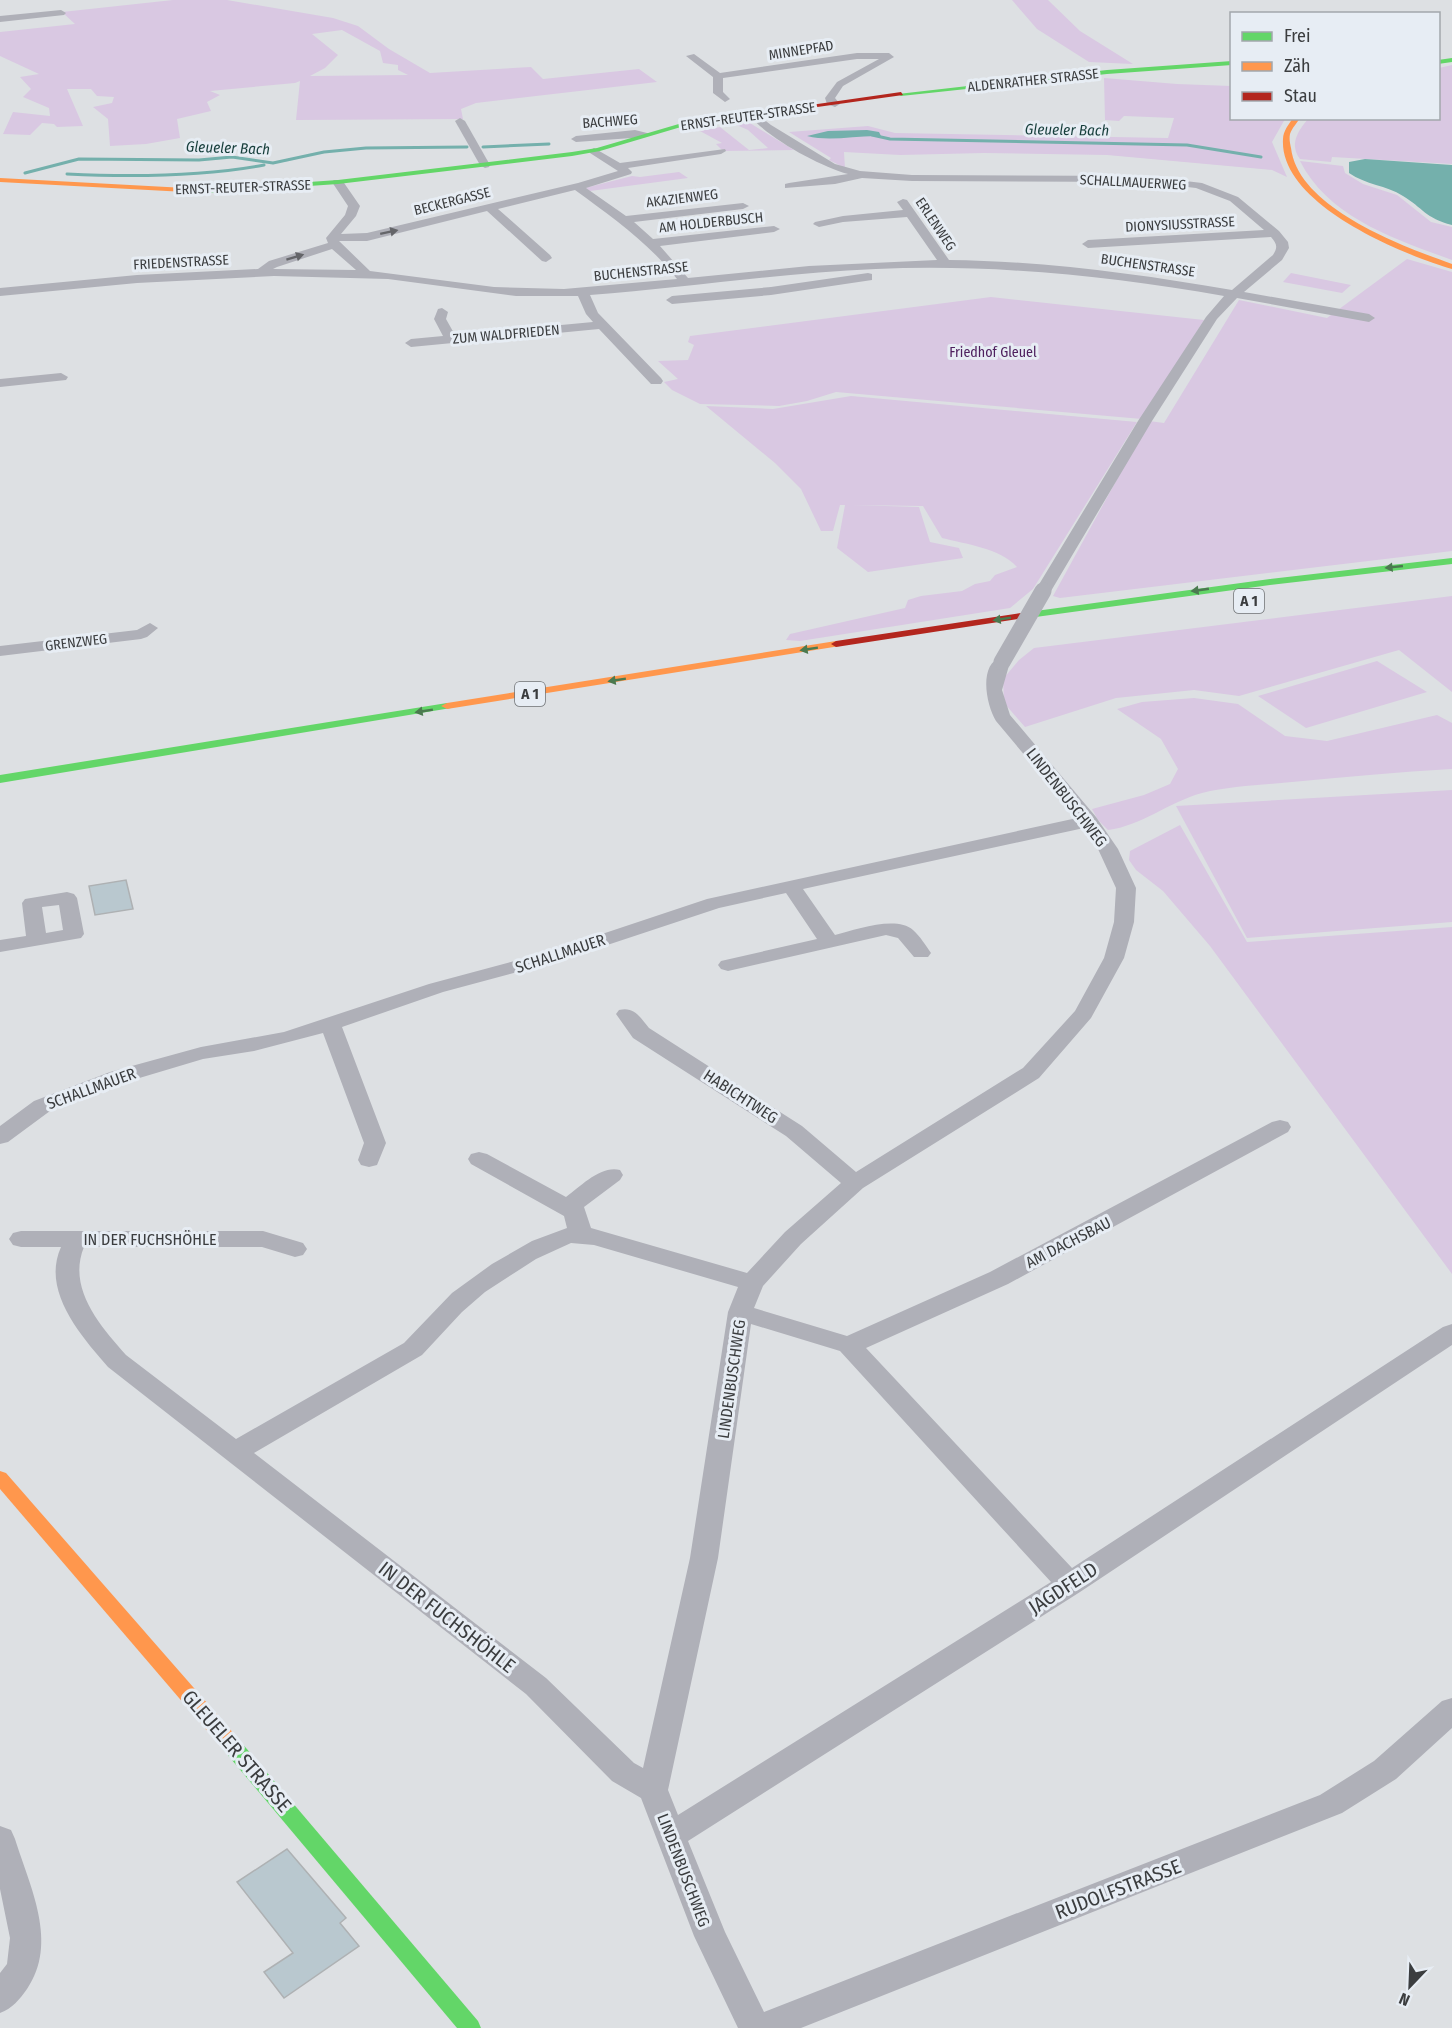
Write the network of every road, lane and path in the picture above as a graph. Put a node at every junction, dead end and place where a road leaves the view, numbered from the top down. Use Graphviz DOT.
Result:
graph roads {
  1 [pos="60,13"];
  2 [pos="0,20"];
  3 [pos="691,56"];
  4 [pos="1230,63"];
  5 [pos="718,76"];
  6 [pos="725,99"];
  7 [pos="835,104"];
  8 [pos="754,115"];
  9 [pos="1296,120"];
  10 [pos="460,121"];
  11 [pos="646,134"];
  12 [pos="576,139"];
  13 [pos="594,151"];
  14 [pos="721,151"];
  15 [pos="485,165"];
  16 [pos="619,166"];
  17 [pos="860,174"];
  18 [pos="0,180"];
  19 [pos="338,182"];
  20 [pos="579,186"];
  21 [pos="789,186"];
  22 [pos="903,201"];
  23 [pos="743,206"];
  24 [pos="489,207"];
  25 [pos="910,213"];
  26 [pos="625,220"];
  27 [pos="819,224"];
  28 [pos="774,229"];
  29 [pos="1275,233"];
  30 [pos="333,241"];
  31 [pos="651,243"];
  32 [pos="1088,244"];
  33 [pos="546,258"];
  34 [pos="942,259"];
  35 [pos="920,264"];
  36 [pos="1452,267"];
  37 [pos="259,273"];
  38 [pos="364,274"];
  39 [pos="684,280"];
  40 [pos="0,292"];
  41 [pos="583,292"];
  42 [pos="1234,293"];
  43 [pos="672,300"];
  44 [pos="442,312"];
  45 [pos="1369,318"];
  46 [pos="602,325"];
  47 [pos="451,339"];
  48 [pos="411,343"];
  49 [pos="61,377"];
  50 [pos="656,381"];
  51 [pos="0,383"];
  52 [pos="1452,561"];
  53 [pos="150,628"];
  54 [pos="1035,631"];
  55 [pos="1000,637"];
  56 [pos="0,651"];
  57 [pos="0,779"];
  58 [pos="1089,821"];
  59 [pos="791,887"];
  60 [pos="37,940"];
  61 [pos="829,941"];
  62 [pos="0,946"];
  63 [pos="921,952"];
  64 [pos="728,965"];
  65 [pos="626,1014"];
  66 [pos="330,1023"];
  67 [pos="1280,1127"];
  68 [pos="0,1137"];
  69 [pos="479,1159"];
  70 [pos="369,1160"];
  71 [pos="612,1175"];
  72 [pos="855,1183"];
  73 [pos="568,1207"];
  74 [pos="581,1234"];
  75 [pos="21,1239"];
  76 [pos="75,1240"];
  77 [pos="295,1249"];
  78 [pos="752,1283"];
  79 [pos="740,1312"];
  80 [pos="1452,1333"];
  81 [pos="849,1346"];
  82 [pos="234,1452"];
  83 [pos="0,1477"];
  84 [pos="1070,1584"];
  85 [pos="1452,1710"];
  86 [pos="653,1790"];
  87 [pos="671,1836"];
  88 [pos="0,1839"];
  89 [pos="0,1998"];
  90 [pos="470,2028"];
  91 [pos="754,2028"];
  92 [pos="762,2028"];
  1 -- 2 [label="street"];
  3 -- 5 [label="street"];
  4 -- 7 [label="main road, ALDENRATHER STRASSE"];
  5 -- 6 [label="street"];
  5 -- 7 [label="street, MINNEPFAD"];
  7 -- 8 [label="main road, ERNST-REUTER-STRASSE"];
  8 -- 11 [label="main road, ERNST-REUTER-STRASSE"];
  8 -- 17 [label="street, SCHALLMAUERWEG"];
  9 -- 36 [label="main road"];
  10 -- 15 [label="street"];
  11 -- 12 [label="street, BACHWEG"];
  11 -- 13 [label="main road, ERNST-REUTER-STRASSE"];
  13 -- 15 [label="main road, ERNST-REUTER-STRASSE"];
  13 -- 16 [label="street"];
  14 -- 16 [label="street"];
  15 -- 19 [label="main road, ERNST-REUTER-STRASSE"];
  16 -- 20 [label="street, BECKERGASSE"];
  17 -- 21 [label="street"];
  17 -- 29 [label="street, SCHALLMAUERWEG"];
  18 -- 19 [label="main road, ERNST-REUTER-STRASSE"];
  19 -- 30 [label="street"];
  20 -- 24 [label="street, BECKERGASSE"];
  20 -- 26 [label="street"];
  22 -- 25 [label="street, ERLENWEG"];
  23 -- 26 [label="street, AKAZIENWEG"];
  30 -- 24 [label="street, BECKERGASSE, one-way"];
  24 -- 33 [label="street"];
  25 -- 27 [label="street"];
  25 -- 34 [label="street, ERLENWEG"];
  26 -- 31 [label="street"];
  28 -- 31 [label="street, AM HOLDERBUSCH"];
  29 -- 32 [label="street, DIONYSIUSSTRASSE"];
  29 -- 42 [label="street"];
  37 -- 30 [label="street, BECKERGASSE, one-way"];
  30 -- 38 [label="street"];
  31 -- 39 [label="street"];
  34 -- 35 [label="street, BUCHENSTRASSE"];
  34 -- 39 [label="street, BUCHENSTRASSE"];
  34 -- 42 [label="street, BUCHENSTRASSE"];
  35 -- 39 [label="street, BUCHENSTRASSE"];
  35 -- 43 [label="street, BUCHENSTRASSE"];
  37 -- 38 [label="street, FRIEDENSTRASSE"];
  37 -- 40 [label="street, FRIEDENSTRASSE"];
  38 -- 41 [label="street, BUCHENSTRASSE"];
  39 -- 41 [label="street, BUCHENSTRASSE"];
  41 -- 46 [label="street"];
  42 -- 45 [label="street, BUCHENSTRASSE"];
  42 -- 58 [label="street, LINDENBUSCHWEG, bridge"];
  44 -- 47 [label="street"];
  46 -- 47 [label="street, ZUM WALDFRIEDEN"];
  46 -- 50 [label="street"];
  47 -- 48 [label="street, ZUM WALDFRIEDEN"];
  49 -- 51 [label="street"];
  52 -- 57 [label="main road, A 1, one-way"];
  53 -- 56 [label="street, GRENZWEG"];
  54 -- 55 [label="main road"];
  58 -- 59 [label="street, SCHALLMAUER"];
  58 -- 72 [label="street, LINDENBUSCHWEG"];
  59 -- 61 [label="street"];
  59 -- 66 [label="street, SCHALLMAUER"];
  60 -- 62 [label="street"];
  61 -- 63 [label="street"];
  61 -- 64 [label="street"];
  65 -- 72 [label="street, HABICHTWEG"];
  66 -- 68 [label="street, SCHALLMAUER"];
  66 -- 70 [label="street"];
  67 -- 81 [label="street, AM DACHSBAU"];
  69 -- 73 [label="street"];
  71 -- 73 [label="street"];
  72 -- 78 [label="street, LINDENBUSCHWEG"];
  73 -- 74 [label="street"];
  74 -- 78 [label="street"];
  74 -- 82 [label="street"];
  75 -- 76 [label="street, IN DER FUCHSHÖHLE"];
  76 -- 77 [label="street, IN DER FUCHSHÖHLE"];
  76 -- 82 [label="street, IN DER FUCHSHÖHLE"];
  78 -- 79 [label="street, LINDENBUSCHWEG"];
  79 -- 81 [label="street"];
  79 -- 86 [label="street, LINDENBUSCHWEG"];
  80 -- 84 [label="street, JAGDFELD"];
  81 -- 84 [label="street"];
  82 -- 86 [label="street, IN DER FUCHSHÖHLE"];
  83 -- 90 [label="main road, GLEUELER STRASSE"];
  84 -- 87 [label="street, JAGDFELD"];
  85 -- 92 [label="street, RUDOLFSTRASSE"];
  86 -- 87 [label="street, LINDENBUSCHWEG"];
  87 -- 91 [label="street, LINDENBUSCHWEG"];
  88 -- 89 [label="street"];
}
